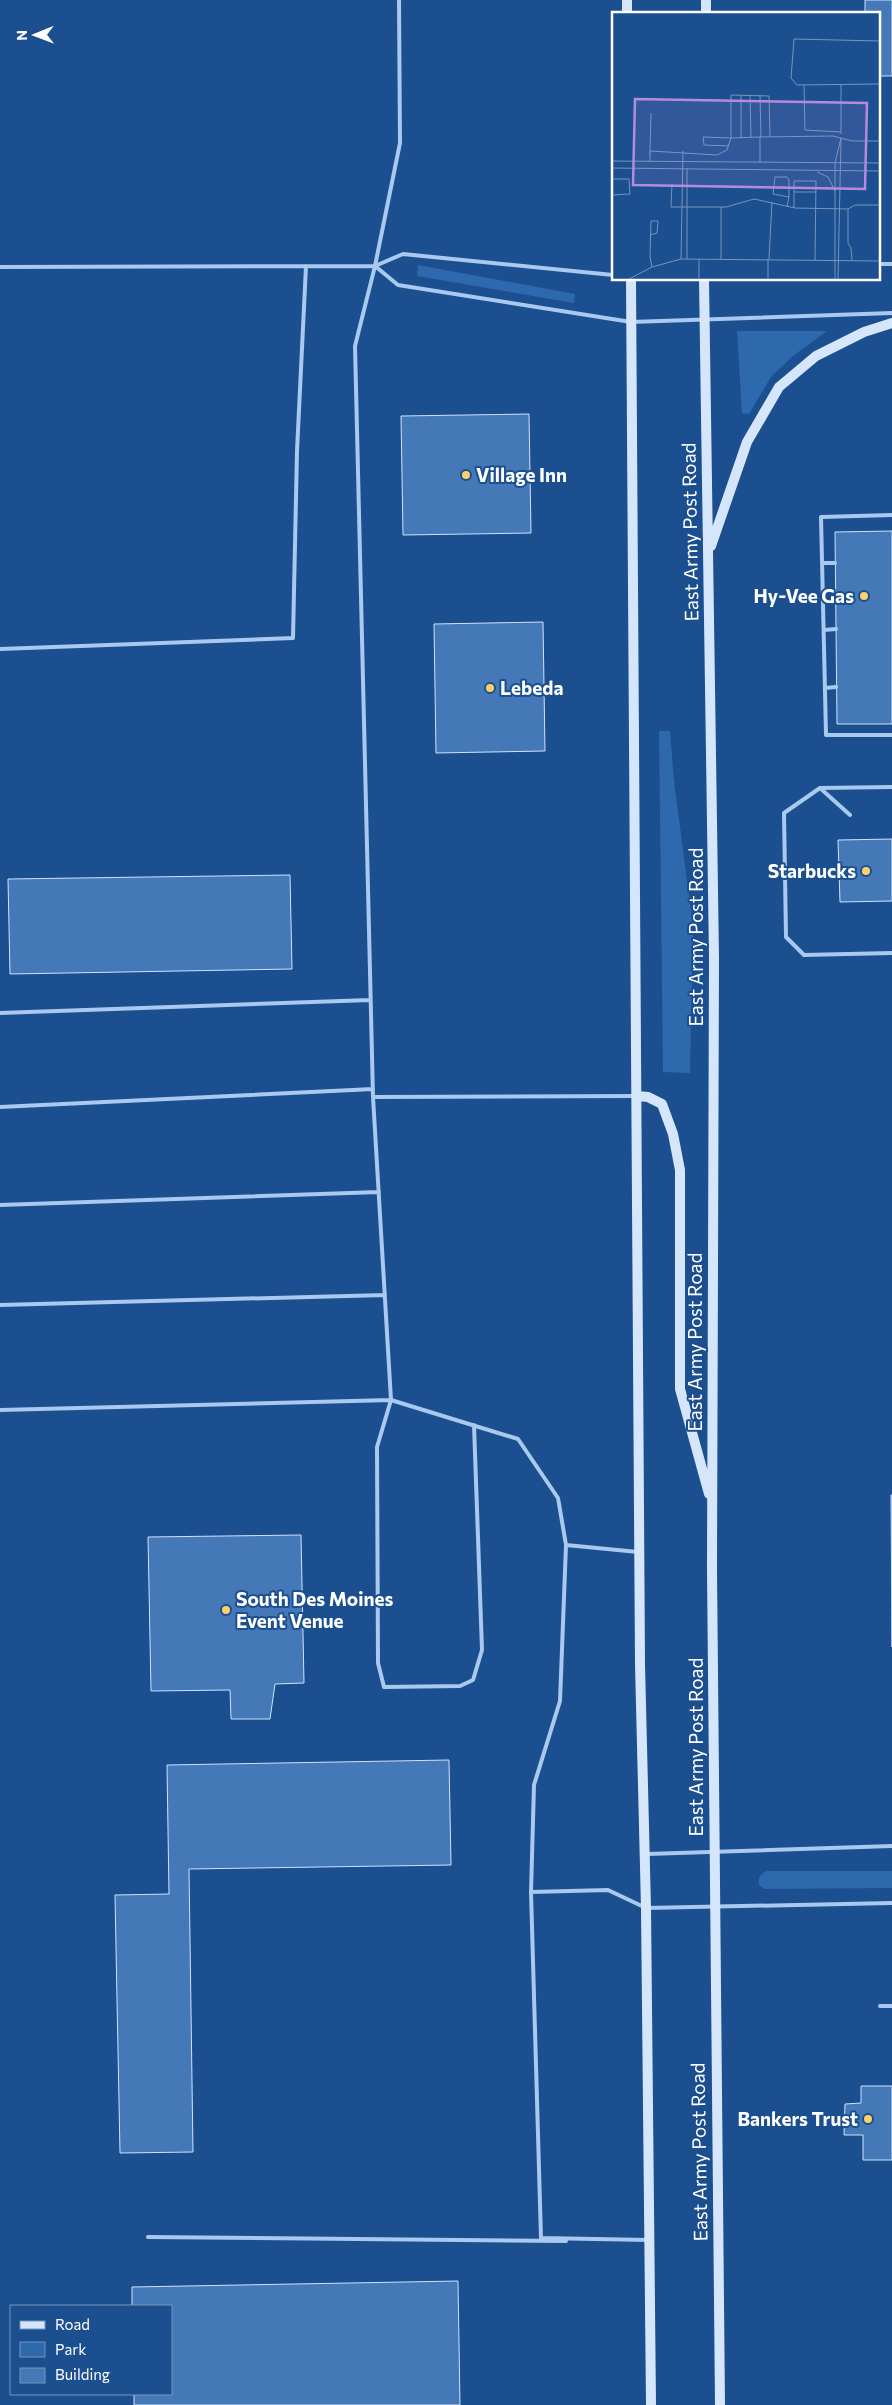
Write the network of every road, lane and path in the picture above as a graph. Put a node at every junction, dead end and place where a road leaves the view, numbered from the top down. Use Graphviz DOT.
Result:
graph roads {
  1 [pos="399,0"];
  2 [pos="306,266"];
  3 [pos="375,266"];
  4 [pos="0,267"];
  5 [pos="612,275"];
  6 [pos="631,280"];
  7 [pos="704,280"];
  8 [pos="892,313"];
  9 [pos="703,320"];
  10 [pos="631,322"];
  11 [pos="892,323"];
  12 [pos="892,515"];
  13 [pos="708,554"];
  14 [pos="835,562"];
  15 [pos="823,563"];
  16 [pos="836,629"];
  17 [pos="824,630"];
  18 [pos="0,649"];
  19 [pos="836,687"];
  20 [pos="825,688"];
  21 [pos="892,735"];
  22 [pos="892,787"];
  23 [pos="820,788"];
  24 [pos="850,815"];
  25 [pos="892,953"];
  26 [pos="370,1000"];
  27 [pos="0,1013"];
  28 [pos="372,1089"];
  29 [pos="637,1096"];
  30 [pos="373,1098"];
  31 [pos="0,1106"];
  32 [pos="379,1192"];
  33 [pos="0,1205"];
  34 [pos="385,1295"];
  35 [pos="0,1305"];
  36 [pos="391,1400"];
  37 [pos="0,1410"];
  38 [pos="474,1425"];
  39 [pos="712,1507"];
  40 [pos="566,1545"];
  41 [pos="640,1553"];
  42 [pos="892,1846"];
  43 [pos="714,1852"];
  44 [pos="645,1854"];
  45 [pos="531,1892"];
  46 [pos="892,1903"];
  47 [pos="714,1907"];
  48 [pos="646,1908"];
  49 [pos="880,2006"];
  50 [pos="892,2006"];
  51 [pos="148,2237"];
  52 [pos="649,2240"];
  53 [pos="650,2405"];
  54 [pos="720,2405"];
  1 -- 3 [label="lane"];
  2 -- 3 [label="lane"];
  2 -- 4 [label="lane"];
  2 -- 18 [label="lane"];
  3 -- 5 [label="lane"];
  3 -- 10 [label="lane"];
  3 -- 26 [label="lane"];
  6 -- 10 [label="main road"];
  7 -- 9 [label="main road, East Army Post Road"];
  8 -- 9 [label="lane"];
  9 -- 10 [label="lane"];
  9 -- 13 [label="main road, East Army Post Road"];
  10 -- 29 [label="main road"];
  11 -- 13 [label="main road"];
  12 -- 15 [label="lane"];
  13 -- 39 [label="main road, East Army Post Road"];
  14 -- 15 [label="lane"];
  15 -- 17 [label="lane"];
  16 -- 17 [label="lane"];
  17 -- 20 [label="lane"];
  19 -- 20 [label="lane"];
  20 -- 21 [label="lane"];
  22 -- 23 [label="lane"];
  23 -- 24 [label="lane"];
  23 -- 25 [label="lane"];
  26 -- 27 [label="lane"];
  26 -- 28 [label="lane"];
  28 -- 30 [label="lane"];
  28 -- 31 [label="lane"];
  29 -- 30 [label="lane"];
  29 -- 39 [label="main road"];
  29 -- 41 [label="main road"];
  30 -- 32 [label="lane"];
  32 -- 33 [label="lane"];
  32 -- 34 [label="lane"];
  34 -- 35 [label="lane"];
  34 -- 36 [label="lane"];
  36 -- 37 [label="lane"];
  36 -- 38 [label="lane"];
  36 -- 38 [label="lane"];
  38 -- 40 [label="lane"];
  39 -- 43 [label="main road, East Army Post Road"];
  40 -- 41 [label="lane"];
  40 -- 45 [label="lane"];
  41 -- 44 [label="main road"];
  42 -- 43 [label="lane"];
  43 -- 44 [label="lane"];
  43 -- 47 [label="main road, East Army Post Road"];
  44 -- 48 [label="main road"];
  45 -- 48 [label="lane"];
  45 -- 52 [label="lane"];
  46 -- 47 [label="lane"];
  47 -- 48 [label="lane"];
  47 -- 54 [label="main road, East Army Post Road"];
  48 -- 52 [label="main road"];
  49 -- 50 [label="lane"];
  51 -- 52 [label="lane"];
  52 -- 53 [label="main road"];
}
